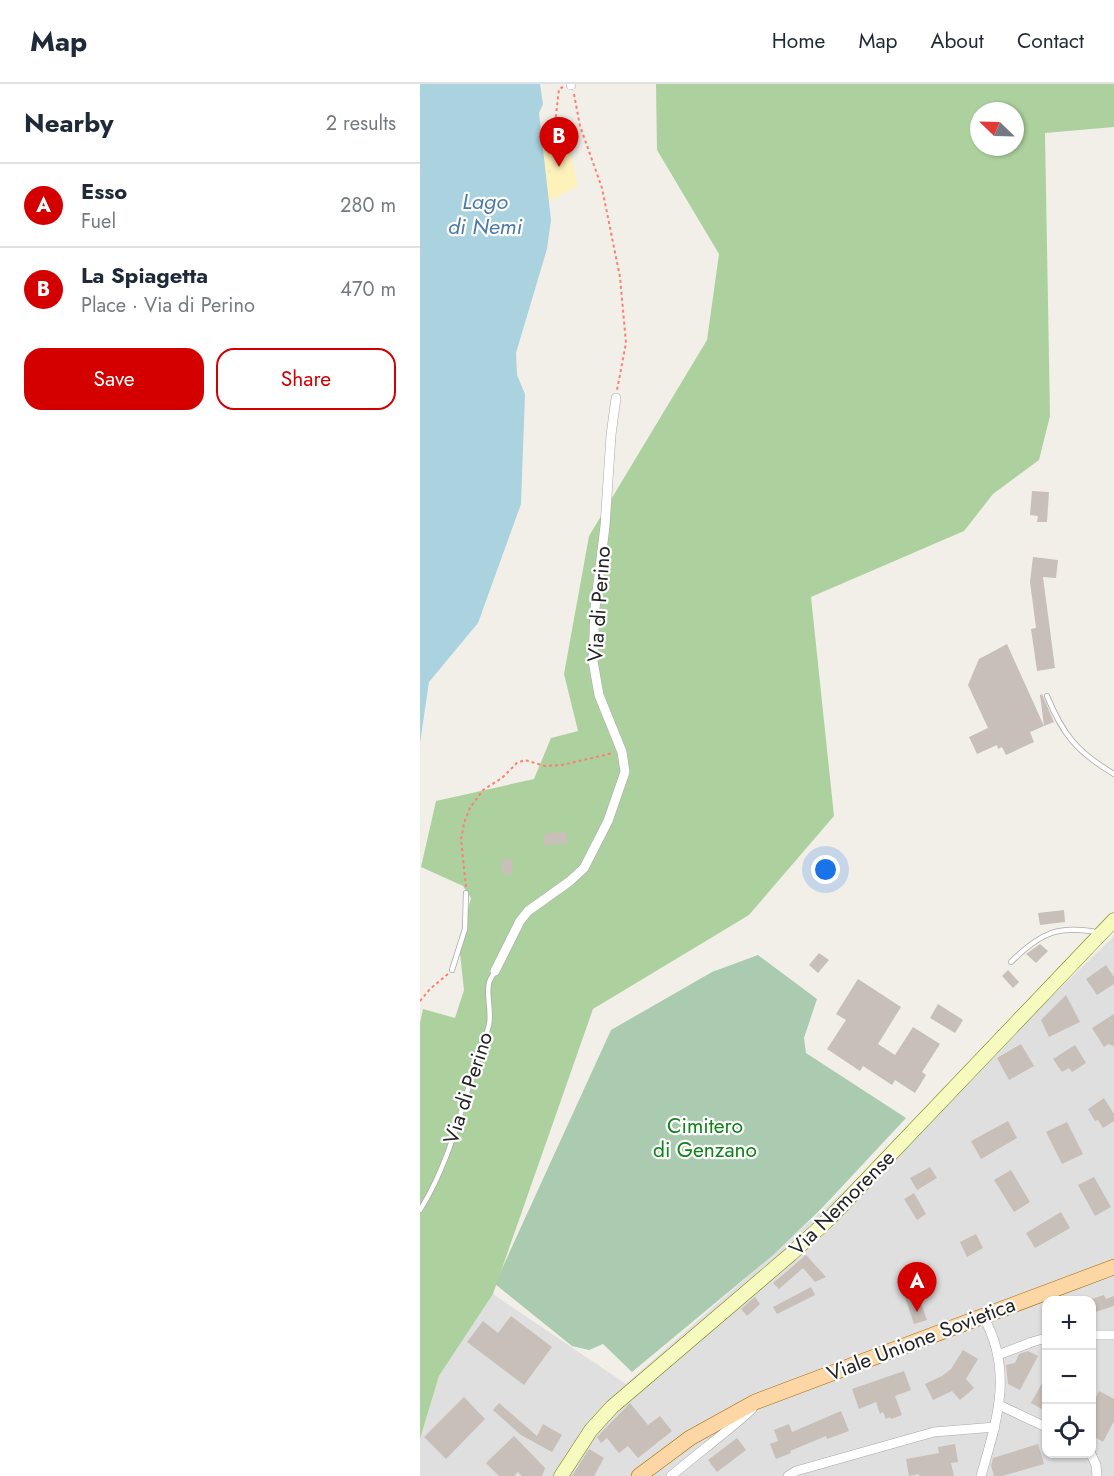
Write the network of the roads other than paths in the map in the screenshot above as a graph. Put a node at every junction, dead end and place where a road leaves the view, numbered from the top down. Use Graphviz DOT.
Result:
graph roads {
  1 [pos="616,398"];
  2 [pos="1047,696"];
  3 [pos="1114,774"];
  4 [pos="466,893"];
  5 [pos="1114,920"];
  6 [pos="1108,933"];
  7 [pos="1011,962"];
  8 [pos="452,970"];
  9 [pos="495,971"];
  10 [pos="420,1210"];
  11 [pos="1114,1267"];
  12 [pos="982,1316"];
  13 [pos="1096,1335"];
  14 [pos="1114,1335"];
  15 [pos="1042,1339"];
  16 [pos="998,1355"];
  17 [pos="762,1399"];
  18 [pos="999,1405"];
  19 [pos="1042,1425"];
  20 [pos="995,1427"];
  21 [pos="1093,1458"];
  22 [pos="561,1476"];
  23 [pos="639,1476"];
  24 [pos="671,1476"];
  25 [pos="788,1476"];
  26 [pos="981,1476"];
  27 [pos="1097,1476"];
  1 -- 9 [label="street, Via di Perino"];
  2 -- 3 [label="lane"];
  4 -- 8 [label="lane"];
  5 -- 6 [label="main road, Via Nemorense"];
  6 -- 7 [label="lane"];
  6 -- 22 [label="main road, Via Nemorense"];
  9 -- 10 [label="lane, Via di Perino"];
  11 -- 12 [label="main road, Viale Unione Sovietica"];
  12 -- 16 [label="street"];
  12 -- 17 [label="main road, Viale Unione Sovietica"];
  13 -- 14 [label="street"];
  15 -- 16 [label="street"];
  16 -- 18 [label="street"];
  17 -- 23 [label="main road, Viale Unione Sovietica"];
  17 -- 24 [label="street, Viale Unione Sovietica"];
  18 -- 19 [label="street"];
  18 -- 20 [label="street"];
  20 -- 25 [label="street"];
  20 -- 26 [label="street"];
  21 -- 27 [label="street"];
}
